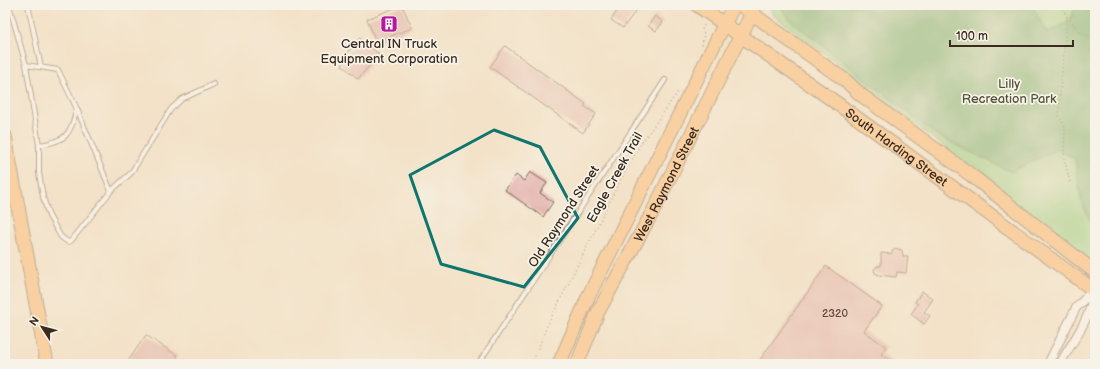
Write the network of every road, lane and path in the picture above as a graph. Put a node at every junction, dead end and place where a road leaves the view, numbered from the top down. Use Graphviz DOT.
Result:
graph roads {
  1 [pos="9,5"];
  2 [pos="28,5"];
  3 [pos="697,5"];
  4 [pos="734,5"];
  5 [pos="740,5"];
  6 [pos="1061,5"];
  7 [pos="754,9"];
  8 [pos="711,15"];
  9 [pos="1067,16"];
  10 [pos="724,25"];
  11 [pos="740,36"];
  12 [pos="1095,37"];
  13 [pos="701,47"];
  14 [pos="26,65"];
  15 [pos="41,68"];
  16 [pos="665,80"];
  17 [pos="214,84"];
  18 [pos="681,88"];
  19 [pos="76,109"];
  20 [pos="901,124"];
  21 [pos="5,136"];
  22 [pos="887,139"];
  23 [pos="39,145"];
  24 [pos="1070,183"];
  25 [pos="111,191"];
  26 [pos="1095,272"];
  27 [pos="1094,290"];
  28 [pos="47,364"];
  29 [pos="478,364"];
  30 [pos="532,364"];
  31 [pos="559,364"];
  32 [pos="576,364"];
  33 [pos="1048,364"];
  34 [pos="1060,364"];
  1 -- 14 [label="lane"];
  2 -- 15 [label="lane"];
  3 -- 8 [label="main road, South Harding Street"];
  4 -- 10 [label="main road, West Raymond Street"];
  5 -- 7 [label="main road, South Harding Street"];
  6 -- 9 [label="path"];
  7 -- 11 [label="main road, West Raymond Street"];
  7 -- 20 [label="main road, South Harding Street"];
  8 -- 10 [label="main road, South Harding Street"];
  8 -- 13 [label="path"];
  9 -- 12 [label="path"];
  9 -- 24 [label="path"];
  10 -- 11 [label="main road, South Harding Street"];
  10 -- 31 [label="main road, West Raymond Street"];
  11 -- 22 [label="main road, South Harding Street"];
  11 -- 32 [label="main road, West Raymond Street"];
  14 -- 15 [label="lane"];
  14 -- 23 [label="lane"];
  15 -- 19 [label="lane"];
  16 -- 29 [label="lane, Old Raymond Street"];
  17 -- 25 [label="lane"];
  18 -- 30 [label="path, Eagle Creek Trail"];
  19 -- 23 [label="lane"];
  19 -- 25 [label="lane"];
  20 -- 22 [label="main road"];
  20 -- 26 [label="main road, South Harding Street"];
  21 -- 28 [label="main road"];
  22 -- 27 [label="main road, South Harding Street"];
  23 -- 25 [label="lane"];
  27 -- 33 [label="street"];
  27 -- 34 [label="street"];
}
